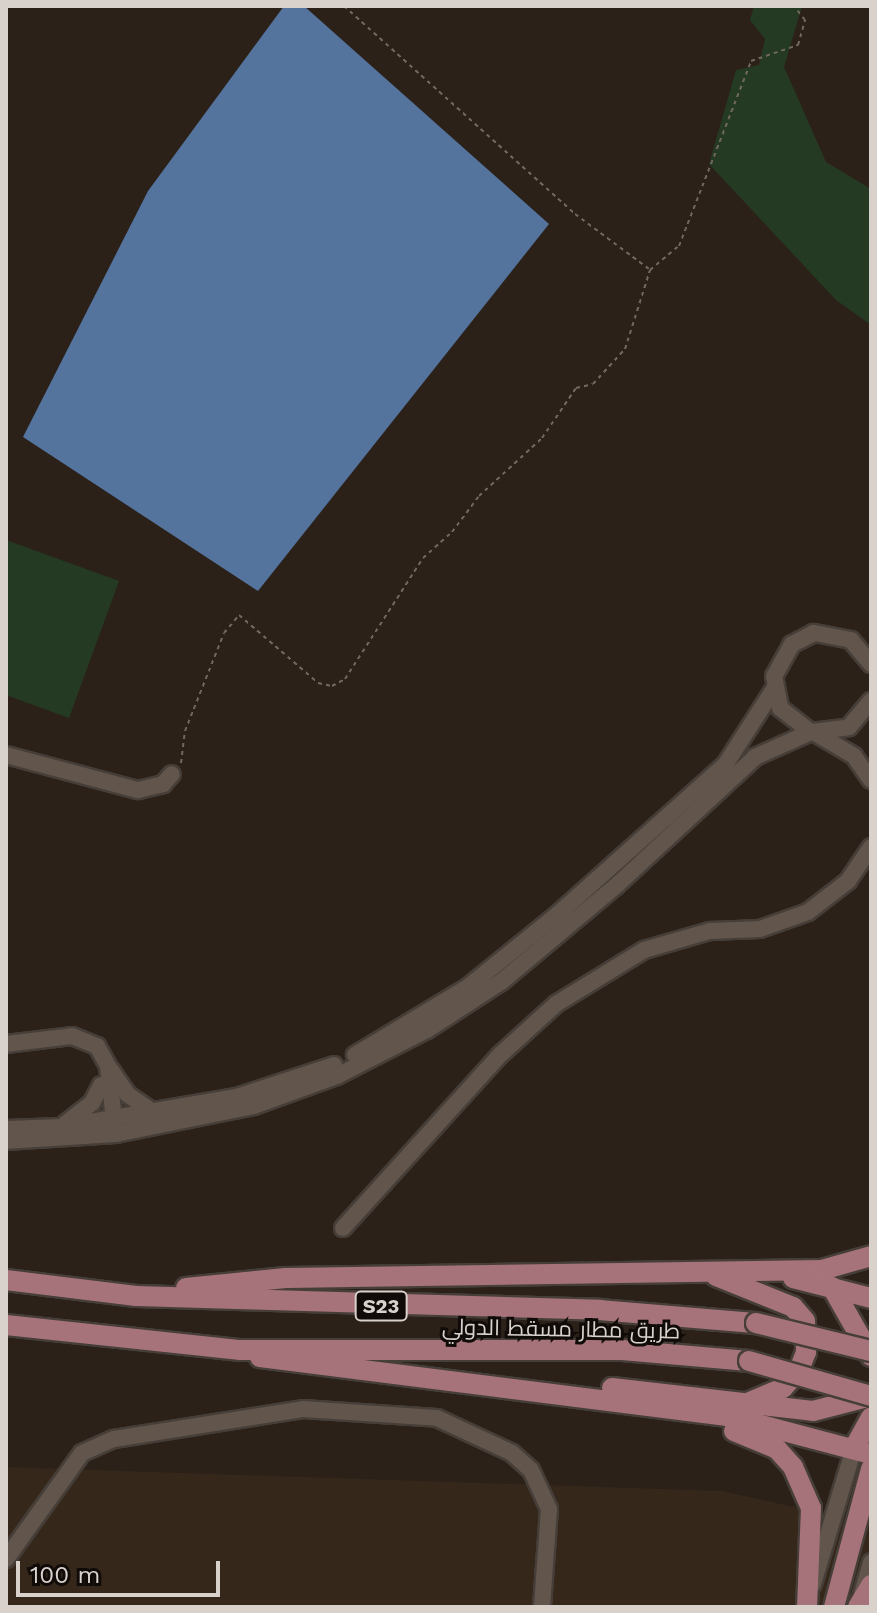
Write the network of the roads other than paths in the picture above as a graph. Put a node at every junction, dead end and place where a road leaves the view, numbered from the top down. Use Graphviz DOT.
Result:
graph roads {
  1 [pos="870,659"];
  2 [pos="774,689"];
  3 [pos="871,701"];
  4 [pos="814,732"];
  5 [pos="6,755"];
  6 [pos="172,774"];
  7 [pos="871,780"];
  8 [pos="871,847"];
  9 [pos="34,1041"];
  10 [pos="6,1044"];
  11 [pos="108,1066"];
  12 [pos="101,1085"];
  13 [pos="154,1113"];
  14 [pos="61,1127"];
  15 [pos="108,1127"];
  16 [pos="6,1129"];
  17 [pos="6,1141"];
  18 [pos="343,1228"];
  19 [pos="871,1256"];
  20 [pos="702,1271"];
  21 [pos="770,1272"];
  22 [pos="6,1280"];
  23 [pos="832,1287"];
  24 [pos="136,1296"];
  25 [pos="871,1298"];
  26 [pos="6,1325"];
  27 [pos="241,1350"];
  28 [pos="871,1354"];
  29 [pos="421,1379"];
  30 [pos="871,1396"];
  31 [pos="742,1404"];
  32 [pos="654,1407"];
  33 [pos="871,1417"];
  34 [pos="862,1451"];
  35 [pos="871,1469"];
  36 [pos="6,1559"];
  37 [pos="871,1562"];
  38 [pos="871,1585"];
  39 [pos="542,1607"];
  40 [pos="806,1607"];
  41 [pos="834,1607"];
  42 [pos="858,1607"];
  1 -- 2 [label="street"];
  2 -- 4 [label="street"];
  2 -- 13 [label="street"];
  3 -- 4 [label="street"];
  4 -- 7 [label="street"];
  4 -- 15 [label="street"];
  5 -- 6 [label="street"];
  8 -- 18 [label="street"];
  9 -- 10 [label="street"];
  9 -- 11 [label="street"];
  9 -- 12 [label="street"];
  11 -- 13 [label="street"];
  11 -- 15 [label="street"];
  12 -- 14 [label="street"];
  12 -- 15 [label="street"];
  13 -- 15 [label="street"];
  14 -- 15 [label="street"];
  14 -- 16 [label="street"];
  15 -- 17 [label="street"];
  19 -- 21 [label="main road"];
  20 -- 21 [label="main road"];
  20 -- 24 [label="main road"];
  20 -- 31 [label="main road"];
  21 -- 23 [label="main road"];
  22 -- 24 [label="main road, طريق مطار مسقط الدولي / S23"];
  23 -- 25 [label="main road"];
  23 -- 28 [label="main road"];
  24 -- 28 [label="main road, طريق مطار مسقط الدولي / S23, bridge"];
  26 -- 27 [label="main road, طريق مطار مسقط الدولي / S23"];
  27 -- 29 [label="main road"];
  27 -- 30 [label="main road, طريق مطار مسقط الدولي / S23, bridge"];
  29 -- 31 [label="main road"];
  29 -- 32 [label="main road"];
  30 -- 31 [label="main road"];
  30 -- 34 [label="street"];
  32 -- 34 [label="main road"];
  32 -- 40 [label="main road"];
  33 -- 34 [label="main road"];
  34 -- 40 [label="street"];
  35 -- 41 [label="main road"];
  36 -- 39 [label="street"];
  37 -- 42 [label="street"];
  38 -- 42 [label="main road"];
}
